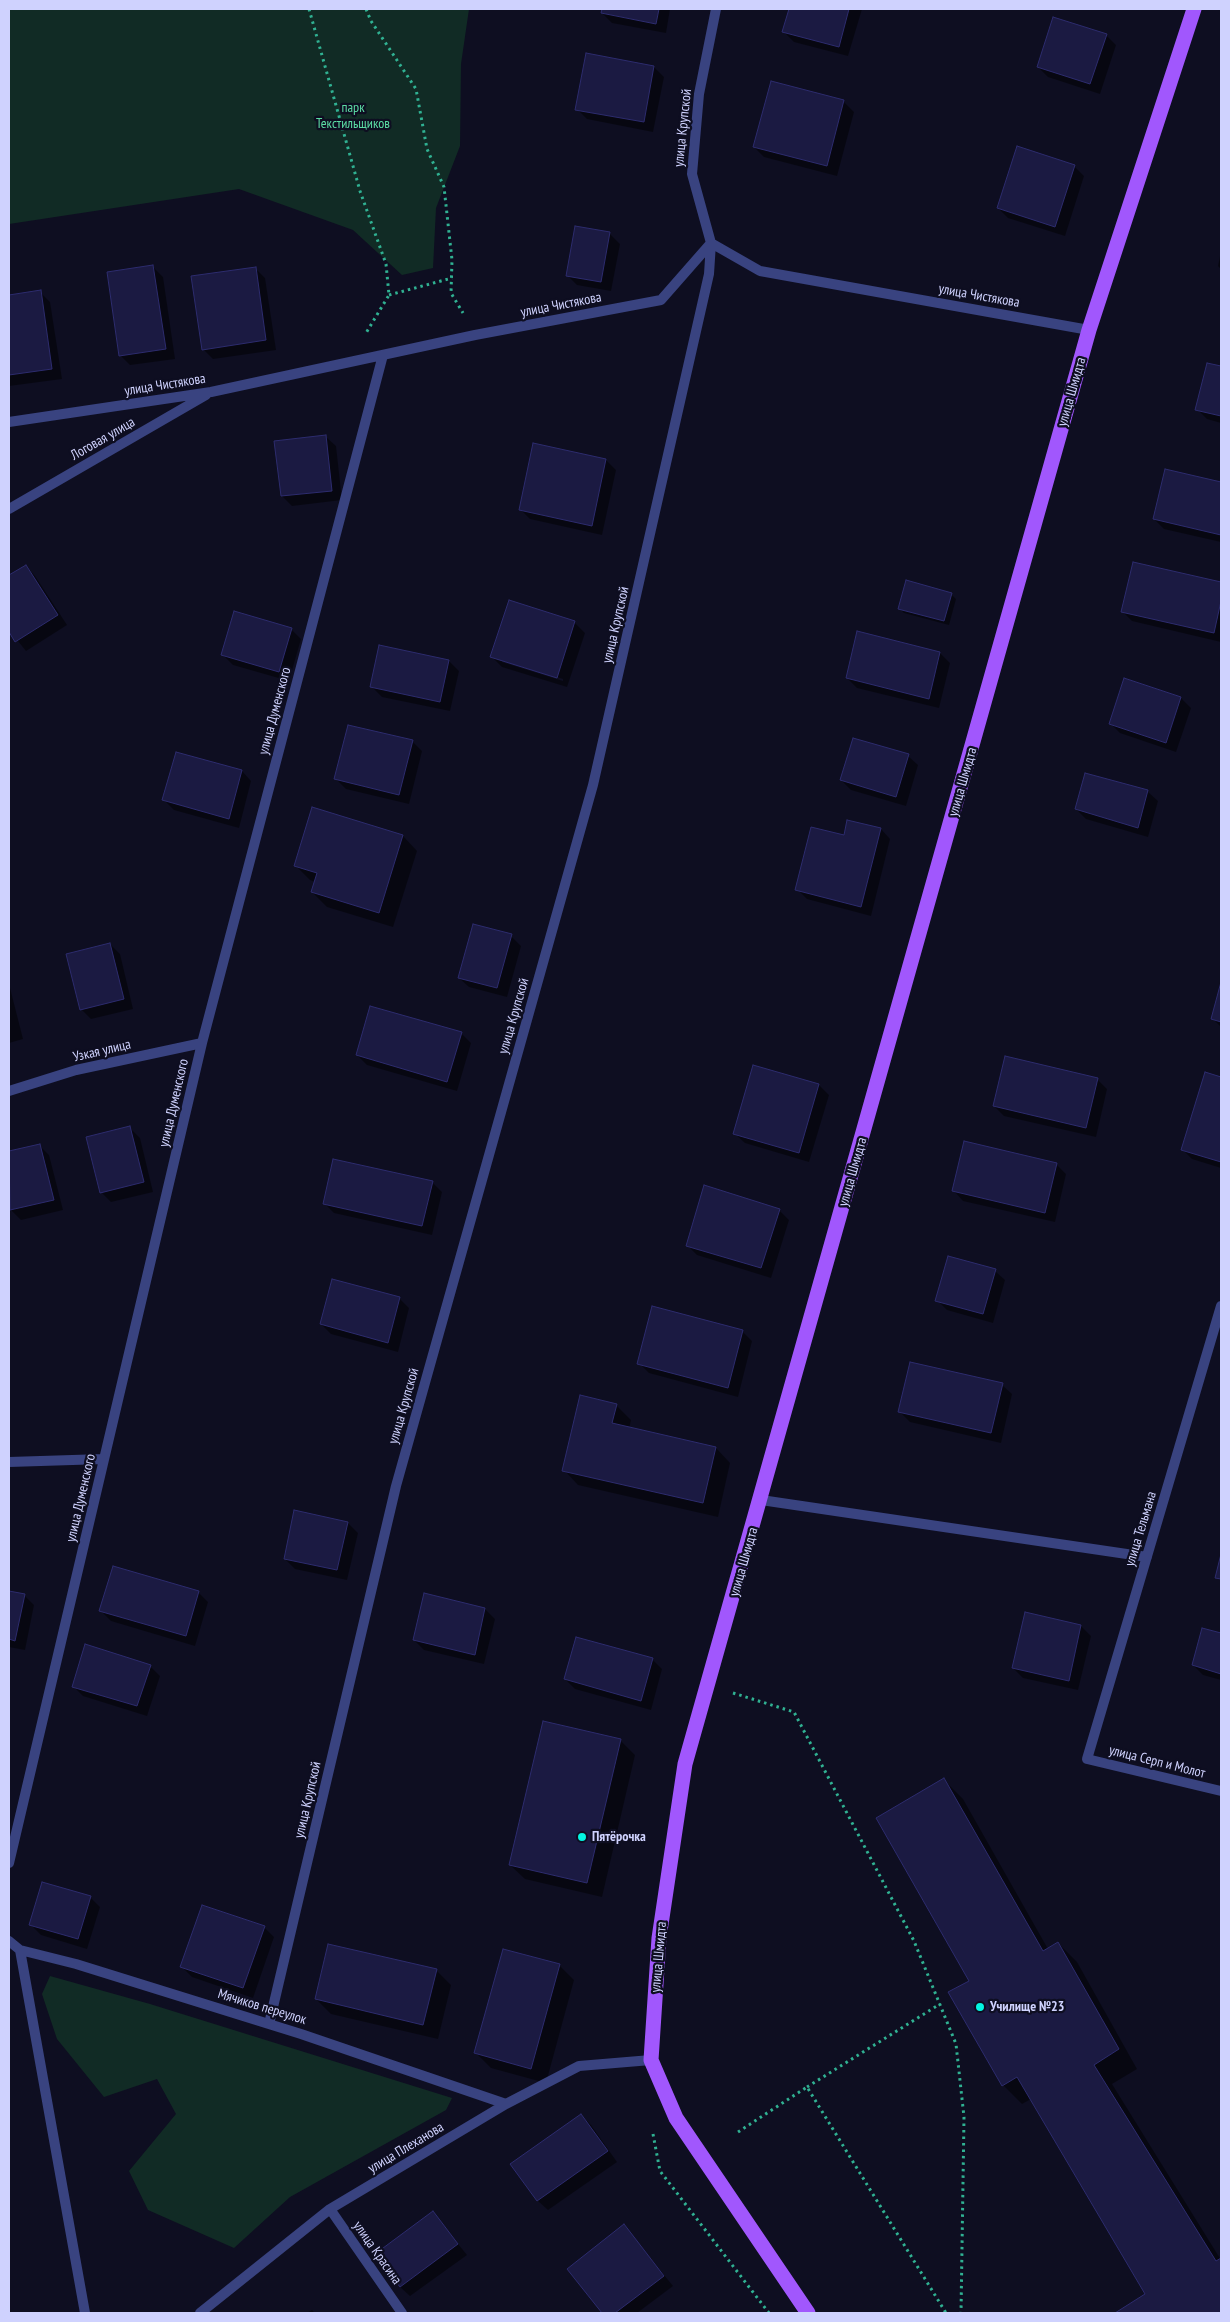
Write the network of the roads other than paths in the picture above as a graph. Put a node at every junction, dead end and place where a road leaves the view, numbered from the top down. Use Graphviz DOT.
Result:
graph roads {
  1 [pos="716,9"];
  2 [pos="1194,9"];
  3 [pos="711,243"];
  4 [pos="1089,330"];
  5 [pos="383,355"];
  6 [pos="211,392"];
  7 [pos="9,422"];
  8 [pos="9,509"];
  9 [pos="202,1042"];
  10 [pos="9,1090"];
  11 [pos="1221,1306"];
  12 [pos="104,1458"];
  13 [pos="9,1462"];
  14 [pos="761,1500"];
  15 [pos="1147,1557"];
  16 [pos="1087,1759"];
  17 [pos="1221,1791"];
  18 [pos="9,1863"];
  19 [pos="9,1941"];
  20 [pos="20,1950"];
  21 [pos="269,2024"];
  22 [pos="651,2060"];
  23 [pos="506,2104"];
  24 [pos="330,2209"];
  25 [pos="86,2313"];
  26 [pos="200,2313"];
  27 [pos="402,2313"];
  28 [pos="808,2313"];
  1 -- 3 [label="street, улица Крупской"];
  2 -- 4 [label="main road, улица Шмидта"];
  3 -- 4 [label="street, улица Чистякова"];
  3 -- 5 [label="street, улица Чистякова"];
  3 -- 21 [label="street, улица Крупской"];
  4 -- 14 [label="main road, улица Шмидта"];
  5 -- 6 [label="street, улица Чистякова"];
  5 -- 9 [label="street, улица Думенского"];
  6 -- 7 [label="street, улица Чистякова"];
  6 -- 8 [label="street, Логовая улица"];
  9 -- 10 [label="street, Узкая улица"];
  9 -- 12 [label="street, улица Думенского"];
  11 -- 15 [label="street, улица Тельмана"];
  12 -- 13 [label="street"];
  12 -- 18 [label="street, улица Думенского"];
  14 -- 15 [label="street"];
  14 -- 22 [label="main road, улица Шмидта"];
  15 -- 16 [label="street, улица Тельмана"];
  16 -- 17 [label="street, улица Серп и Молот"];
  19 -- 20 [label="street, Мячиков переулок"];
  20 -- 21 [label="street, Мячиков переулок"];
  20 -- 25 [label="street"];
  21 -- 23 [label="street, Мячиков переулок"];
  22 -- 23 [label="street, улица Плеханова"];
  22 -- 28 [label="main road, улица Шмидта"];
  23 -- 24 [label="street, улица Плеханова"];
  24 -- 26 [label="street, улица Плеханова"];
  24 -- 27 [label="street, улица Красина"];
}
